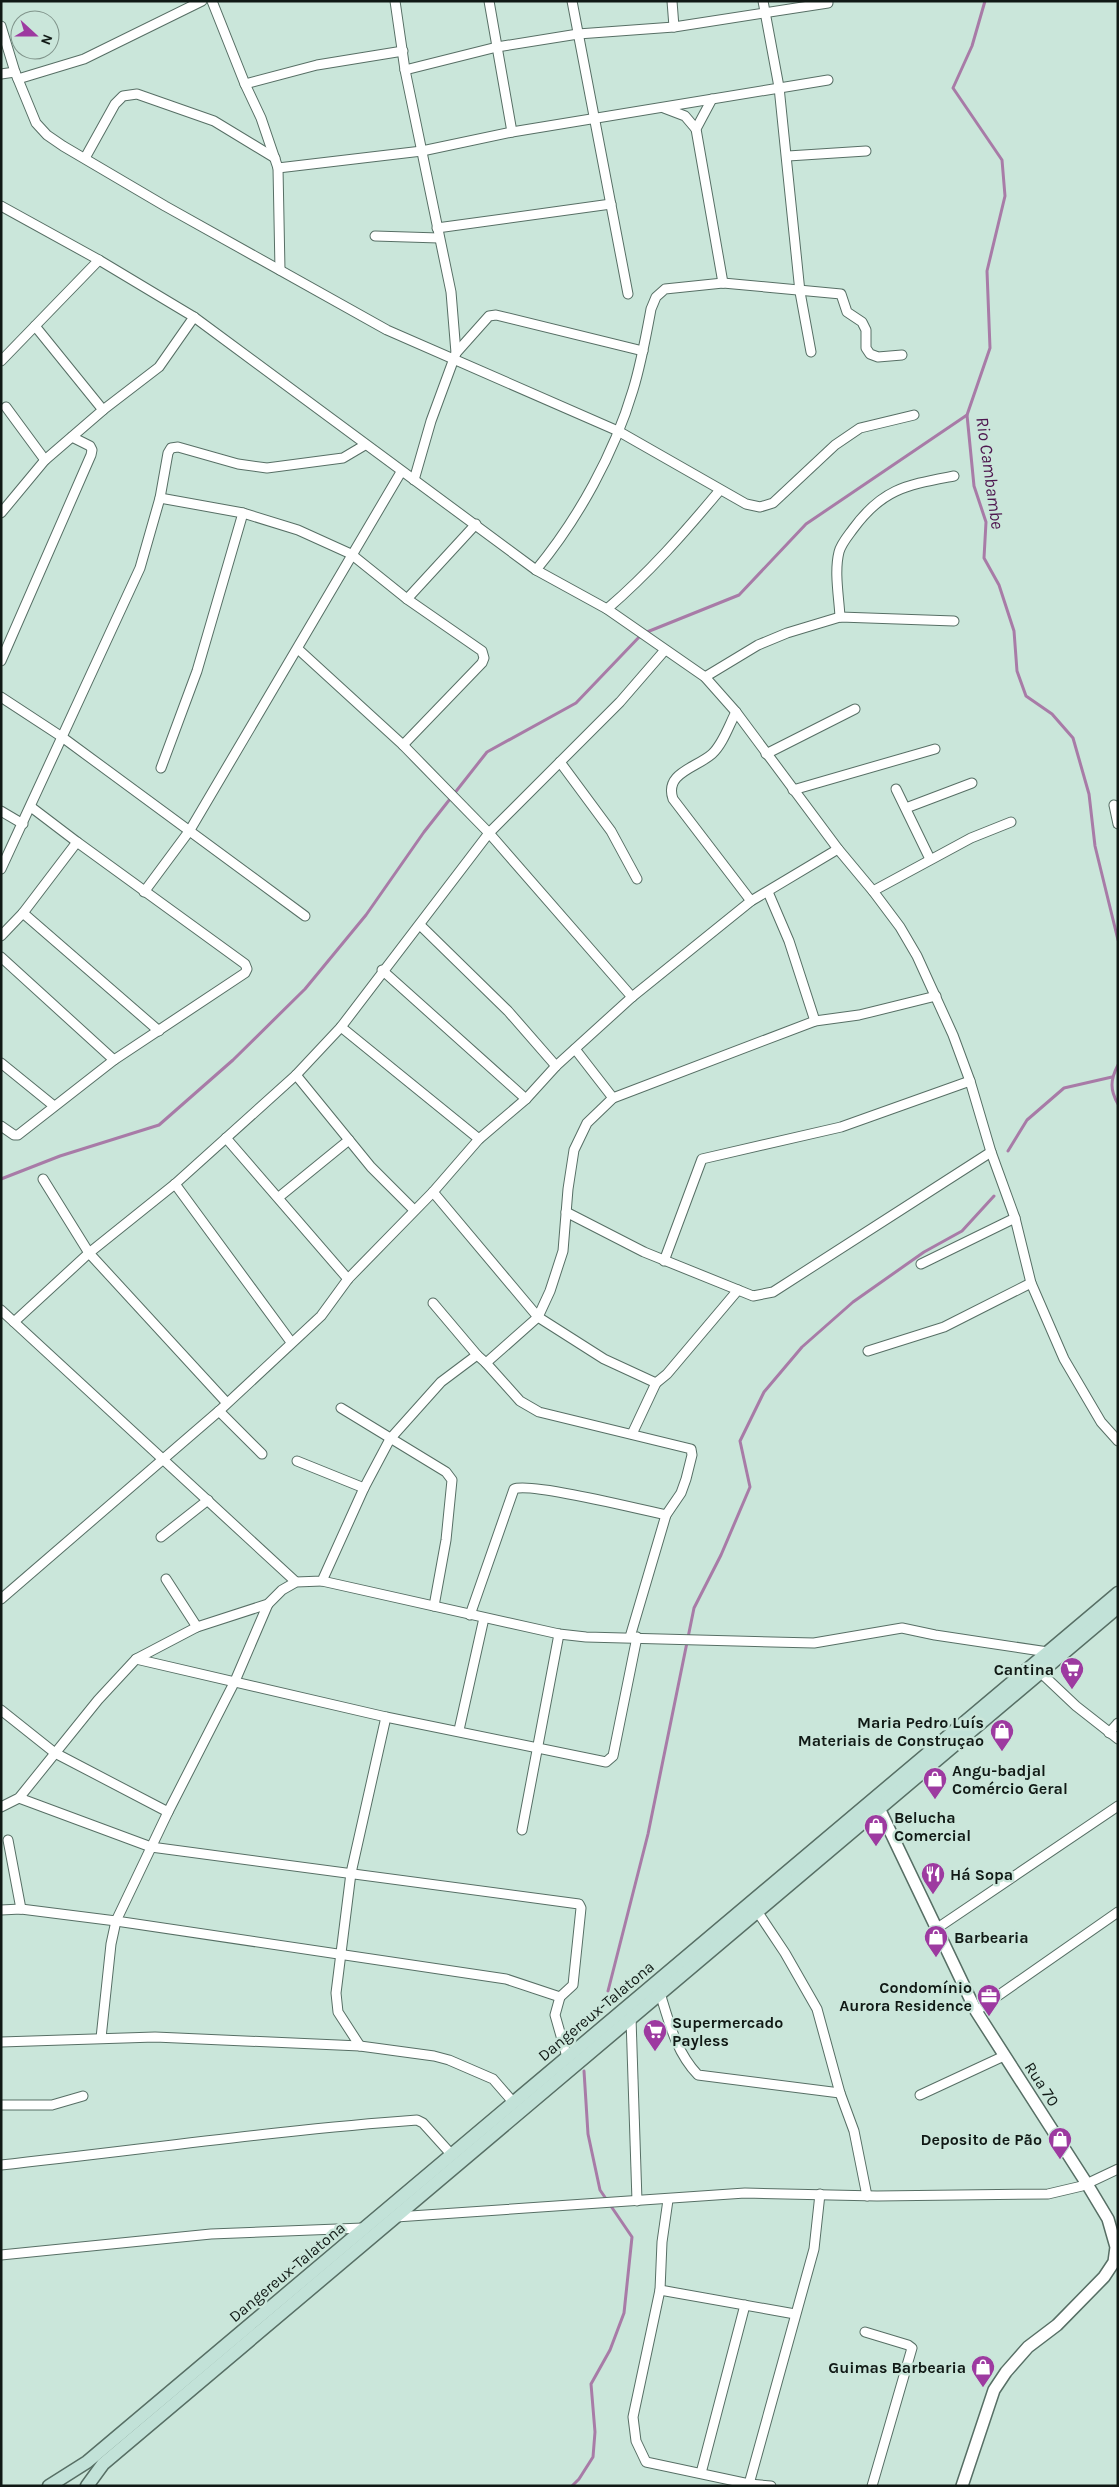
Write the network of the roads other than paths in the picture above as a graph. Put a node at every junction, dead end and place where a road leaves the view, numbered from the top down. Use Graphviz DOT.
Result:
graph roads {
  1 [pos="202,1"];
  2 [pos="212,1"];
  3 [pos="395,1"];
  4 [pos="489,1"];
  5 [pos="572,1"];
  6 [pos="672,1"];
  7 [pos="763,1"];
  8 [pos="828,3"];
  9 [pos="764,12"];
  10 [pos="1,26"];
  11 [pos="674,27"];
  12 [pos="578,34"];
  13 [pos="497,47"];
  14 [pos="402,51"];
  15 [pos="405,70"];
  16 [pos="1,74"];
  17 [pos="17,75"];
  18 [pos="828,80"];
  19 [pos="245,84"];
  20 [pos="779,87"];
  21 [pos="712,99"];
  22 [pos="661,108"];
  23 [pos="593,120"];
  24 [pos="696,129"];
  25 [pos="512,132"];
  26 [pos="422,150"];
  27 [pos="866,151"];
  28 [pos="788,156"];
  29 [pos="85,158"];
  30 [pos="275,158"];
  31 [pos="278,168"];
  32 [pos="611,204"];
  33 [pos="1,206"];
  34 [pos="438,233"];
  35 [pos="375,236"];
  36 [pos="99,260"];
  37 [pos="280,270"];
  38 [pos="723,283"];
  39 [pos="800,292"];
  40 [pos="628,294"];
  41 [pos="194,317"];
  42 [pos="35,326"];
  43 [pos="643,351"];
  44 [pos="811,352"];
  45 [pos="902,355"];
  46 [pos="455,356"];
  47 [pos="1,361"];
  48 [pos="6,407"];
  49 [pos="103,410"];
  50 [pos="914,415"];
  51 [pos="618,431"];
  52 [pos="72,437"];
  53 [pos="365,445"];
  54 [pos="44,460"];
  55 [pos="401,472"];
  56 [pos="954,476"];
  57 [pos="414,480"];
  58 [pos="720,490"];
  59 [pos="160,498"];
  60 [pos="1,513"];
  61 [pos="243,513"];
  62 [pos="476,524"];
  63 [pos="351,554"];
  64 [pos="536,570"];
  65 [pos="407,599"];
  66 [pos="607,609"];
  67 [pos="840,617"];
  68 [pos="954,621"];
  69 [pos="298,649"];
  70 [pos="665,650"];
  71 [pos="1,661"];
  72 [pos="705,677"];
  73 [pos="1,697"];
  74 [pos="855,709"];
  75 [pos="736,712"];
  76 [pos="62,737"];
  77 [pos="403,745"];
  78 [pos="935,749"];
  79 [pos="766,754"];
  80 [pos="560,762"];
  81 [pos="161,768"];
  82 [pos="972,783"];
  83 [pos="896,789"];
  84 [pos="793,790"];
  85 [pos="1114,805"];
  86 [pos="31,807"];
  87 [pos="906,808"];
  88 [pos="1,811"];
  89 [pos="1012,822"];
  90 [pos="23,824"];
  91 [pos="1118,824"];
  92 [pos="190,830"];
  93 [pos="489,832"];
  94 [pos="77,842"];
  95 [pos="838,849"];
  96 [pos="930,859"];
  97 [pos="1,869"];
  98 [pos="637,879"];
  99 [pos="873,891"];
  100 [pos="144,892"];
  101 [pos="768,892"];
  102 [pos="751,901"];
  103 [pos="23,913"];
  104 [pos="305,916"];
  105 [pos="420,925"];
  106 [pos="1,936"];
  107 [pos="1,957"];
  108 [pos="382,970"];
  109 [pos="936,996"];
  110 [pos="632,997"];
  111 [pos="815,1021"];
  112 [pos="341,1027"];
  113 [pos="158,1031"];
  114 [pos="575,1049"];
  115 [pos="114,1060"];
  116 [pos="1,1063"];
  117 [pos="556,1066"];
  118 [pos="296,1075"];
  119 [pos="970,1081"];
  120 [pos="613,1098"];
  121 [pos="526,1099"];
  122 [pos="54,1106"];
  123 [pos="1,1126"];
  124 [pos="226,1138"];
  125 [pos="479,1139"];
  126 [pos="349,1140"];
  127 [pos="991,1152"];
  128 [pos="43,1179"];
  129 [pos="175,1184"];
  130 [pos="433,1192"];
  131 [pos="279,1197"];
  132 [pos="414,1210"];
  133 [pos="566,1212"];
  134 [pos="1015,1218"];
  135 [pos="89,1253"];
  136 [pos="664,1261"];
  137 [pos="921,1264"];
  138 [pos="348,1279"];
  139 [pos="1032,1283"];
  140 [pos="738,1290"];
  141 [pos="432,1303"];
  142 [pos="1,1310"];
  143 [pos="538,1317"];
  144 [pos="14,1322"];
  145 [pos="291,1342"];
  146 [pos="868,1351"];
  147 [pos="477,1354"];
  148 [pos="486,1364"];
  149 [pos="656,1383"];
  150 [pos="226,1402"];
  151 [pos="341,1408"];
  152 [pos="219,1410"];
  153 [pos="632,1434"];
  154 [pos="390,1439"];
  155 [pos="1118,1441"];
  156 [pos="262,1454"];
  157 [pos="162,1458"];
  158 [pos="297,1461"];
  159 [pos="364,1488"];
  160 [pos="208,1500"];
  161 [pos="666,1515"];
  162 [pos="161,1537"];
  163 [pos="166,1580"];
  164 [pos="322,1581"];
  165 [pos="296,1582"];
  166 [pos="1118,1593"];
  167 [pos="1,1599"];
  168 [pos="268,1604"];
  169 [pos="434,1606"];
  170 [pos="1118,1606"];
  171 [pos="470,1615"];
  172 [pos="484,1618"];
  173 [pos="197,1627"];
  174 [pos="559,1634"];
  175 [pos="633,1637"];
  176 [pos="1048,1652"];
  177 [pos="136,1659"];
  178 [pos="1040,1672"];
  179 [pos="236,1681"];
  180 [pos="1,1710"];
  181 [pos="386,1717"];
  182 [pos="1118,1723"];
  183 [pos="458,1730"];
  184 [pos="1109,1733"];
  185 [pos="1118,1739"];
  186 [pos="536,1747"];
  187 [pos="55,1754"];
  188 [pos="20,1798"];
  189 [pos="2,1804"];
  190 [pos="1118,1806"];
  191 [pos="879,1808"];
  192 [pos="168,1812"];
  193 [pos="522,1830"];
  194 [pos="8,1840"];
  195 [pos="151,1846"];
  196 [pos="352,1873"];
  197 [pos="21,1909"];
  198 [pos="1,1910"];
  199 [pos="758,1911"];
  200 [pos="1118,1912"];
  201 [pos="116,1921"];
  202 [pos="936,1929"];
  203 [pos="342,1954"];
  204 [pos="660,1993"];
  205 [pos="560,1997"];
  206 [pos="976,2011"];
  207 [pos="631,2018"];
  208 [pos="101,2038"];
  209 [pos="1,2042"];
  210 [pos="360,2046"];
  211 [pos="1004,2056"];
  212 [pos="566,2057"];
  213 [pos="840,2093"];
  214 [pos="920,2095"];
  215 [pos="82,2096"];
  216 [pos="513,2102"];
  217 [pos="1,2105"];
  218 [pos="451,2154"];
  219 [pos="1,2165"];
  220 [pos="1118,2169"];
  221 [pos="1087,2184"];
  222 [pos="820,2194"];
  223 [pos="868,2196"];
  224 [pos="668,2200"];
  225 [pos="637,2201"];
  226 [pos="396,2216"];
  227 [pos="363,2228"];
  228 [pos="1,2255"];
  229 [pos="1117,2255"];
  230 [pos="660,2290"];
  231 [pos="745,2305"];
  232 [pos="795,2314"];
  233 [pos="865,2332"];
  234 [pos="701,2473"];
  235 [pos="749,2484"];
  236 [pos="49,2486"];
  237 [pos="87,2486"];
  238 [pos="771,2486"];
  239 [pos="872,2486"];
  240 [pos="962,2486"];
  1 -- 17 [label="street"];
  2 -- 19 [label="street"];
  3 -- 14 [label="street"];
  4 -- 13 [label="street"];
  5 -- 12 [label="street"];
  6 -- 11 [label="street"];
  7 -- 9 [label="street"];
  8 -- 9 [label="street"];
  9 -- 11 [label="street"];
  9 -- 20 [label="street"];
  10 -- 17 [label="street"];
  11 -- 12 [label="street"];
  12 -- 13 [label="street"];
  12 -- 23 [label="street"];
  13 -- 15 [label="street"];
  13 -- 25 [label="street"];
  14 -- 15 [label="street"];
  14 -- 19 [label="street"];
  15 -- 26 [label="street"];
  16 -- 17 [label="street"];
  17 -- 29 [label="street"];
  18 -- 20 [label="street"];
  19 -- 30 [label="street"];
  20 -- 21 [label="street"];
  20 -- 28 [label="street"];
  21 -- 22 [label="street"];
  21 -- 24 [label="street"];
  22 -- 23 [label="street"];
  22 -- 24 [label="street"];
  23 -- 25 [label="street"];
  23 -- 32 [label="street"];
  24 -- 38 [label="street"];
  25 -- 26 [label="street"];
  26 -- 31 [label="street"];
  26 -- 34 [label="street"];
  27 -- 28 [label="street"];
  28 -- 39 [label="street"];
  29 -- 30 [label="street"];
  29 -- 37 [label="street"];
  30 -- 31 [label="street"];
  31 -- 37 [label="street"];
  32 -- 34 [label="street"];
  32 -- 40 [label="street"];
  33 -- 36 [label="street"];
  34 -- 35 [label="street"];
  34 -- 46 [label="street"];
  36 -- 41 [label="street"];
  36 -- 42 [label="street"];
  37 -- 46 [label="street"];
  38 -- 39 [label="street"];
  38 -- 43 [label="street"];
  39 -- 44 [label="street"];
  39 -- 45 [label="street"];
  41 -- 49 [label="street"];
  41 -- 53 [label="street"];
  42 -- 47 [label="street"];
  42 -- 49 [label="street"];
  43 -- 46 [label="street"];
  43 -- 51 [label="street"];
  46 -- 51 [label="street"];
  46 -- 57 [label="street"];
  48 -- 54 [label="street"];
  49 -- 52 [label="street"];
  50 -- 58 [label="street"];
  51 -- 58 [label="street"];
  51 -- 64 [label="street"];
  52 -- 54 [label="street"];
  52 -- 71 [label="street"];
  53 -- 55 [label="street"];
  53 -- 59 [label="street"];
  54 -- 60 [label="street"];
  55 -- 57 [label="street"];
  55 -- 63 [label="street"];
  56 -- 67 [label="street"];
  57 -- 62 [label="street"];
  58 -- 66 [label="street"];
  59 -- 61 [label="street"];
  59 -- 76 [label="street"];
  61 -- 63 [label="street"];
  61 -- 81 [label="street"];
  62 -- 64 [label="street"];
  62 -- 65 [label="street"];
  63 -- 65 [label="street"];
  63 -- 69 [label="street"];
  64 -- 66 [label="street"];
  65 -- 77 [label="street"];
  66 -- 70 [label="street"];
  67 -- 68 [label="street"];
  67 -- 72 [label="street"];
  69 -- 77 [label="street"];
  69 -- 92 [label="street"];
  70 -- 72 [label="street"];
  70 -- 80 [label="street"];
  72 -- 75 [label="street"];
  73 -- 76 [label="street"];
  74 -- 79 [label="street"];
  75 -- 79 [label="street"];
  75 -- 102 [label="street"];
  76 -- 86 [label="street"];
  76 -- 92 [label="street"];
  77 -- 93 [label="street"];
  78 -- 84 [label="street"];
  79 -- 84 [label="street"];
  80 -- 93 [label="street"];
  80 -- 98 [label="street"];
  82 -- 87 [label="street"];
  83 -- 87 [label="street"];
  84 -- 95 [label="street"];
  85 -- 91 [label="street"];
  86 -- 90 [label="street"];
  86 -- 94 [label="street"];
  87 -- 96 [label="street"];
  88 -- 90 [label="street"];
  89 -- 96 [label="street"];
  90 -- 97 [label="street"];
  92 -- 100 [label="street"];
  92 -- 104 [label="street"];
  93 -- 105 [label="street"];
  93 -- 110 [label="street"];
  94 -- 100 [label="street"];
  94 -- 103 [label="street"];
  95 -- 99 [label="street"];
  95 -- 101 [label="street"];
  96 -- 99 [label="street"];
  99 -- 109 [label="street"];
  100 -- 113 [label="street"];
  101 -- 102 [label="street"];
  101 -- 111 [label="street"];
  102 -- 110 [label="street"];
  103 -- 106 [label="street"];
  103 -- 113 [label="street"];
  105 -- 108 [label="street"];
  105 -- 117 [label="street"];
  107 -- 115 [label="street"];
  108 -- 112 [label="street"];
  108 -- 121 [label="street"];
  109 -- 111 [label="street"];
  109 -- 119 [label="street"];
  110 -- 114 [label="street"];
  111 -- 120 [label="street"];
  112 -- 118 [label="street"];
  112 -- 125 [label="street"];
  113 -- 115 [label="street"];
  114 -- 117 [label="street"];
  114 -- 120 [label="street"];
  115 -- 122 [label="street"];
  116 -- 122 [label="street"];
  117 -- 121 [label="street"];
  118 -- 124 [label="street"];
  118 -- 126 [label="street"];
  119 -- 127 [label="street"];
  119 -- 136 [label="street"];
  120 -- 133 [label="street"];
  121 -- 125 [label="street"];
  122 -- 123 [label="street"];
  124 -- 129 [label="street"];
  124 -- 131 [label="street"];
  125 -- 130 [label="street"];
  126 -- 131 [label="street"];
  126 -- 132 [label="street"];
  127 -- 134 [label="street"];
  127 -- 140 [label="street"];
  128 -- 135 [label="street"];
  129 -- 135 [label="street"];
  129 -- 145 [label="street"];
  130 -- 132 [label="street"];
  130 -- 143 [label="street"];
  131 -- 138 [label="street"];
  132 -- 138 [label="street"];
  133 -- 136 [label="street"];
  133 -- 143 [label="street"];
  134 -- 137 [label="street"];
  134 -- 139 [label="street"];
  135 -- 144 [label="street"];
  135 -- 150 [label="street"];
  136 -- 140 [label="street"];
  138 -- 145 [label="street"];
  139 -- 146 [label="street"];
  139 -- 155 [label="street"];
  140 -- 149 [label="street"];
  141 -- 147 [label="street"];
  142 -- 144 [label="street"];
  143 -- 148 [label="street"];
  143 -- 149 [label="street"];
  144 -- 157 [label="street"];
  145 -- 150 [label="street"];
  147 -- 148 [label="street"];
  147 -- 154 [label="street"];
  148 -- 153 [label="street"];
  149 -- 153 [label="street"];
  150 -- 152 [label="street"];
  151 -- 154 [label="street"];
  152 -- 156 [label="street"];
  152 -- 157 [label="street"];
  153 -- 161 [label="street"];
  154 -- 159 [label="street"];
  154 -- 169 [label="street"];
  157 -- 160 [label="street"];
  157 -- 167 [label="street"];
  158 -- 159 [label="street"];
  159 -- 164 [label="street"];
  160 -- 162 [label="street"];
  160 -- 165 [label="street"];
  161 -- 171 [label="street"];
  161 -- 175 [label="street"];
  163 -- 173 [label="street"];
  164 -- 165 [label="street"];
  164 -- 169 [label="street"];
  165 -- 168 [label="street"];
  166 -- 176 [label="main road, Dangereux-Talatona"];
  168 -- 173 [label="street"];
  168 -- 179 [label="street"];
  169 -- 171 [label="street"];
  170 -- 178 [label="main road, Dangereux-Talatona"];
  171 -- 172 [label="street"];
  172 -- 174 [label="street"];
  172 -- 183 [label="street"];
  173 -- 177 [label="street"];
  174 -- 175 [label="street"];
  174 -- 186 [label="street"];
  175 -- 176 [label="street"];
  175 -- 186 [label="street"];
  176 -- 212 [label="main road, Dangereux-Talatona"];
  177 -- 179 [label="street"];
  177 -- 187 [label="street"];
  178 -- 184 [label="street"];
  178 -- 191 [label="main road, Dangereux-Talatona"];
  179 -- 181 [label="street"];
  179 -- 192 [label="street"];
  180 -- 187 [label="street"];
  181 -- 183 [label="street"];
  181 -- 196 [label="street"];
  182 -- 184 [label="street"];
  183 -- 186 [label="street"];
  184 -- 185 [label="street"];
  186 -- 193 [label="street"];
  187 -- 188 [label="street"];
  187 -- 192 [label="street"];
  188 -- 189 [label="street"];
  188 -- 195 [label="street"];
  190 -- 202 [label="street"];
  191 -- 199 [label="main road, Dangereux-Talatona"];
  191 -- 202 [label="street, Rua 70"];
  192 -- 195 [label="street"];
  194 -- 197 [label="street"];
  195 -- 196 [label="street"];
  195 -- 201 [label="street"];
  196 -- 203 [label="street"];
  196 -- 205 [label="street"];
  197 -- 198 [label="street"];
  197 -- 201 [label="street"];
  199 -- 204 [label="main road, Dangereux-Talatona"];
  199 -- 213 [label="street"];
  200 -- 206 [label="street"];
  201 -- 203 [label="street"];
  201 -- 208 [label="street"];
  202 -- 206 [label="street, Rua 70"];
  203 -- 205 [label="street"];
  203 -- 210 [label="street"];
  204 -- 207 [label="main road, Dangereux-Talatona"];
  204 -- 213 [label="street"];
  205 -- 212 [label="street"];
  206 -- 211 [label="street, Rua 70"];
  207 -- 225 [label="street"];
  207 -- 226 [label="main road, Dangereux-Talatona"];
  208 -- 209 [label="street"];
  208 -- 210 [label="street"];
  210 -- 216 [label="street"];
  211 -- 214 [label="street"];
  211 -- 221 [label="street, Rua 70"];
  212 -- 216 [label="main road, Dangereux-Talatona"];
  213 -- 223 [label="street"];
  215 -- 217 [label="street"];
  216 -- 218 [label="main road, Dangereux-Talatona"];
  218 -- 219 [label="street"];
  218 -- 227 [label="main road, Dangereux-Talatona"];
  220 -- 221 [label="street"];
  221 -- 223 [label="street"];
  221 -- 229 [label="street, Rua 70"];
  222 -- 223 [label="street"];
  222 -- 224 [label="street"];
  222 -- 232 [label="street"];
  224 -- 225 [label="street"];
  224 -- 230 [label="street"];
  225 -- 226 [label="street"];
  226 -- 237 [label="main road, Dangereux-Talatona"];
  227 -- 228 [label="street"];
  227 -- 236 [label="main road, Dangereux-Talatona"];
  229 -- 240 [label="street, Rua 70"];
  230 -- 231 [label="street"];
  230 -- 234 [label="street"];
  231 -- 232 [label="street"];
  231 -- 234 [label="street"];
  232 -- 235 [label="street"];
  233 -- 239 [label="street"];
  234 -- 235 [label="street"];
  235 -- 238 [label="street"];
}
